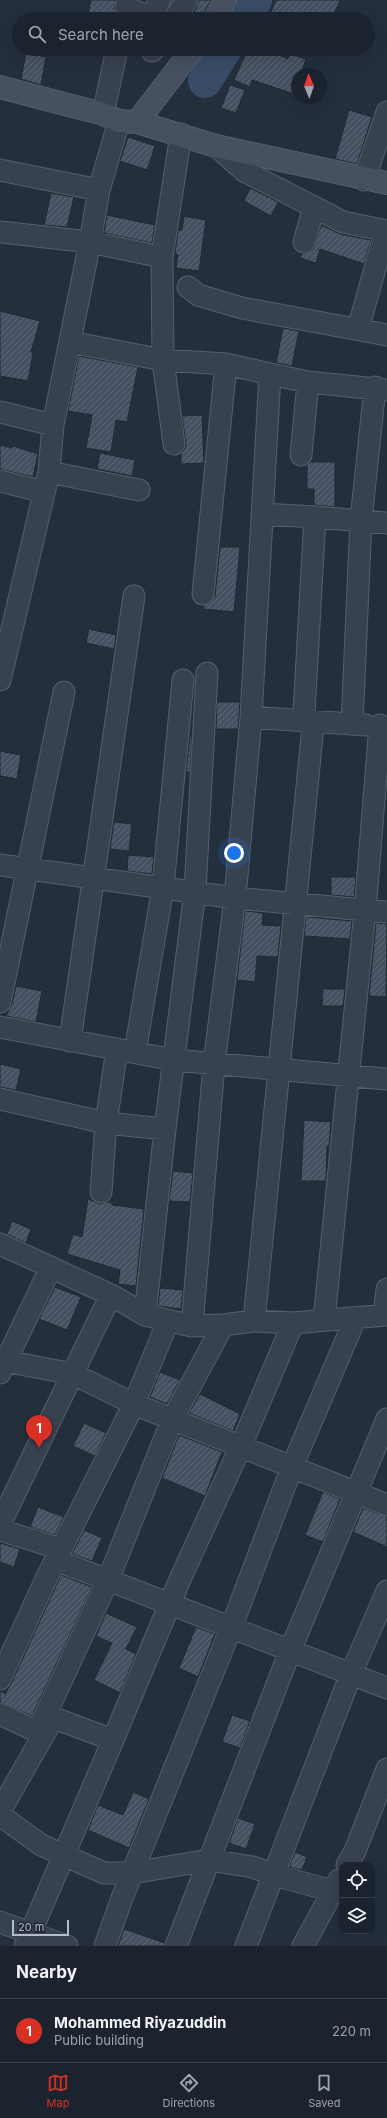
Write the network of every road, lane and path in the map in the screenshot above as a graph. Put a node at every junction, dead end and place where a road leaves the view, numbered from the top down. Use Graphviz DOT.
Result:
graph roads {
  1 [pos="160,0"];
  2 [pos="187,0"];
  3 [pos="224,0"];
  4 [pos="154,12"];
  5 [pos="179,12"];
  6 [pos="218,12"];
  7 [pos="117,56"];
  8 [pos="186,56"];
  9 [pos="0,87"];
  10 [pos="387,112"];
  11 [pos="120,119"];
  12 [pos="181,134"];
  13 [pos="216,146"];
  14 [pos="0,170"];
  15 [pos="364,180"];
  16 [pos="387,183"];
  17 [pos="99,190"];
  18 [pos="314,207"];
  19 [pos="0,232"];
  20 [pos="385,235"];
  21 [pos="90,242"];
  22 [pos="304,242"];
  23 [pos="162,257"];
  24 [pos="188,287"];
  25 [pos="358,329"];
  26 [pos="387,335"];
  27 [pos="70,342"];
  28 [pos="163,360"];
  29 [pos="226,364"];
  30 [pos="270,374"];
  31 [pos="308,382"];
  32 [pos="381,388"];
  33 [pos="0,412"];
  34 [pos="53,425"];
  35 [pos="174,444"];
  36 [pos="301,455"];
  37 [pos="0,481"];
  38 [pos="46,482"];
  39 [pos="139,490"];
  40 [pos="263,514"];
  41 [pos="315,517"];
  42 [pos="361,520"];
  43 [pos="387,522"];
  44 [pos="203,594"];
  45 [pos="134,596"];
  46 [pos="208,672"];
  47 [pos="0,680"];
  48 [pos="183,680"];
  49 [pos="64,692"];
  50 [pos="251,717"];
  51 [pos="309,721"];
  52 [pos="352,724"];
  53 [pos="384,725"];
  54 [pos="0,865"];
  55 [pos="29,869"];
  56 [pos="95,878"];
  57 [pos="163,887"];
  58 [pos="195,891"];
  59 [pos="235,898"];
  60 [pos="296,902"];
  61 [pos="364,911"];
  62 [pos="387,912"];
  63 [pos="0,1002"];
  64 [pos="0,1028"];
  65 [pos="70,1041"];
  66 [pos="126,1051"];
  67 [pos="174,1060"];
  68 [pos="214,1064"];
  69 [pos="280,1070"];
  70 [pos="347,1075"];
  71 [pos="387,1078"];
  72 [pos="0,1099"];
  73 [pos="106,1123"];
  74 [pos="165,1129"];
  75 [pos="101,1192"];
  76 [pos="1,1246"];
  77 [pos="50,1267"];
  78 [pos="387,1289"];
  79 [pos="113,1296"];
  80 [pos="145,1315"];
  81 [pos="386,1315"];
  82 [pos="355,1318"];
  83 [pos="324,1320"];
  84 [pos="168,1321"];
  85 [pos="254,1321"];
  86 [pos="293,1323"];
  87 [pos="223,1325"];
  88 [pos="192,1326"];
  89 [pos="2,1365"];
  90 [pos="73,1374"];
  91 [pos="134,1404"];
  92 [pos="387,1419"];
  93 [pos="172,1420"];
  94 [pos="241,1446"];
  95 [pos="292,1467"];
  96 [pos="356,1492"];
  97 [pos="387,1505"];
  98 [pos="0,1524"];
  99 [pos="0,1530"];
  100 [pos="58,1555"];
  101 [pos="108,1580"];
  102 [pos="387,1591"];
  103 [pos="170,1604"];
  104 [pos="231,1628"];
  105 [pos="290,1650"];
  106 [pos="352,1674"];
  107 [pos="0,1679"];
  108 [pos="387,1688"];
  109 [pos="0,1714"];
  110 [pos="54,1718"];
  111 [pos="38,1732"];
  112 [pos="113,1740"];
  113 [pos="387,1769"];
  114 [pos="0,1811"];
  115 [pos="0,1815"];
  116 [pos="64,1855"];
  117 [pos="209,1860"];
  118 [pos="349,1862"];
  119 [pos="132,1873"];
  120 [pos="274,1875"];
  121 [pos="337,1882"];
  122 [pos="0,1922"];
  123 [pos="27,1940"];
  124 [pos="67,1946"];
  125 [pos="105,1946"];
  126 [pos="176,1946"];
  127 [pos="246,1946"];
  128 [pos="303,1946"];
  1 -- 4 [label="street"];
  2 -- 5 [label="street"];
  3 -- 6 [label="main road"];
  7 -- 11 [label="street"];
  8 -- 11 [label="main road"];
  9 -- 11 [label="main road"];
  10 -- 15 [label="street"];
  11 -- 12 [label="main road"];
  11 -- 17 [label="street"];
  12 -- 13 [label="main road"];
  12 -- 23 [label="street"];
  13 -- 15 [label="main road"];
  13 -- 18 [label="street"];
  14 -- 17 [label="street"];
  15 -- 16 [label="main road"];
  17 -- 21 [label="street"];
  18 -- 20 [label="street"];
  18 -- 22 [label="street"];
  19 -- 21 [label="street"];
  20 -- 25 [label="street"];
  21 -- 23 [label="street"];
  21 -- 27 [label="street"];
  23 -- 28 [label="street"];
  24 -- 25 [label="street"];
  25 -- 26 [label="street"];
  27 -- 28 [label="street"];
  27 -- 34 [label="street"];
  28 -- 29 [label="street"];
  28 -- 35 [label="street"];
  29 -- 30 [label="street"];
  29 -- 44 [label="street"];
  30 -- 31 [label="street"];
  30 -- 40 [label="street"];
  31 -- 32 [label="street"];
  31 -- 36 [label="street"];
  32 -- 42 [label="street"];
  33 -- 34 [label="street"];
  34 -- 38 [label="street"];
  37 -- 38 [label="street"];
  38 -- 39 [label="street"];
  38 -- 47 [label="street"];
  40 -- 41 [label="street"];
  40 -- 50 [label="street"];
  41 -- 42 [label="street"];
  41 -- 51 [label="street"];
  42 -- 43 [label="street"];
  42 -- 52 [label="street"];
  45 -- 56 [label="street"];
  46 -- 58 [label="street"];
  48 -- 57 [label="street"];
  49 -- 55 [label="street"];
  50 -- 51 [label="street"];
  50 -- 59 [label="street"];
  51 -- 52 [label="street"];
  51 -- 60 [label="street"];
  52 -- 53 [label="street"];
  53 -- 61 [label="street"];
  54 -- 55 [label="street"];
  55 -- 56 [label="street"];
  55 -- 63 [label="street"];
  56 -- 57 [label="street"];
  56 -- 65 [label="street"];
  57 -- 58 [label="street"];
  57 -- 66 [label="street"];
  58 -- 59 [label="street"];
  58 -- 67 [label="street"];
  59 -- 60 [label="street"];
  59 -- 68 [label="street"];
  60 -- 61 [label="street"];
  60 -- 69 [label="street"];
  61 -- 62 [label="street"];
  61 -- 70 [label="street"];
  64 -- 65 [label="street"];
  65 -- 66 [label="street"];
  66 -- 67 [label="street"];
  66 -- 73 [label="street"];
  67 -- 68 [label="street"];
  67 -- 74 [label="street"];
  68 -- 69 [label="street"];
  68 -- 88 [label="street"];
  69 -- 70 [label="street"];
  69 -- 85 [label="street"];
  70 -- 71 [label="street"];
  70 -- 83 [label="street"];
  72 -- 73 [label="street"];
  73 -- 74 [label="street"];
  73 -- 75 [label="street"];
  74 -- 80 [label="street"];
  76 -- 77 [label="street"];
  77 -- 79 [label="street"];
  77 -- 89 [label="street"];
  78 -- 81 [label="street"];
  79 -- 80 [label="street"];
  79 -- 90 [label="street"];
  80 -- 84 [label="street"];
  81 -- 82 [label="street"];
  82 -- 83 [label="street"];
  82 -- 95 [label="street"];
  83 -- 86 [label="street"];
  84 -- 88 [label="street"];
  84 -- 91 [label="street"];
  85 -- 86 [label="street"];
  85 -- 87 [label="street"];
  86 -- 94 [label="street"];
  87 -- 88 [label="street"];
  87 -- 93 [label="street"];
  89 -- 90 [label="street"];
  90 -- 91 [label="street"];
  90 -- 98 [label="street"];
  91 -- 93 [label="street"];
  91 -- 100 [label="street"];
  92 -- 96 [label="street"];
  93 -- 94 [label="street"];
  93 -- 101 [label="street"];
  94 -- 95 [label="street"];
  94 -- 103 [label="street"];
  95 -- 96 [label="street"];
  95 -- 104 [label="street"];
  96 -- 97 [label="street"];
  96 -- 105 [label="street"];
  99 -- 100 [label="street"];
  100 -- 101 [label="street"];
  100 -- 107 [label="street"];
  101 -- 103 [label="street"];
  101 -- 111 [label="street"];
  102 -- 106 [label="street"];
  103 -- 104 [label="street"];
  103 -- 112 [label="street"];
  104 -- 105 [label="street"];
  104 -- 119 [label="street"];
  105 -- 106 [label="street"];
  105 -- 117 [label="street"];
  106 -- 108 [label="street"];
  106 -- 120 [label="street"];
  109 -- 111 [label="street"];
  110 -- 111 [label="street"];
  110 -- 112 [label="street"];
  110 -- 114 [label="street"];
  112 -- 116 [label="street"];
  113 -- 118 [label="street"];
  115 -- 116 [label="street"];
  116 -- 119 [label="street"];
  116 -- 123 [label="street"];
  117 -- 119 [label="street"];
  117 -- 120 [label="street"];
  117 -- 126 [label="street"];
  119 -- 125 [label="street"];
  120 -- 121 [label="street"];
  120 -- 127 [label="street"];
  121 -- 128 [label="street"];
  122 -- 123 [label="street"];
  123 -- 124 [label="street"];
}
